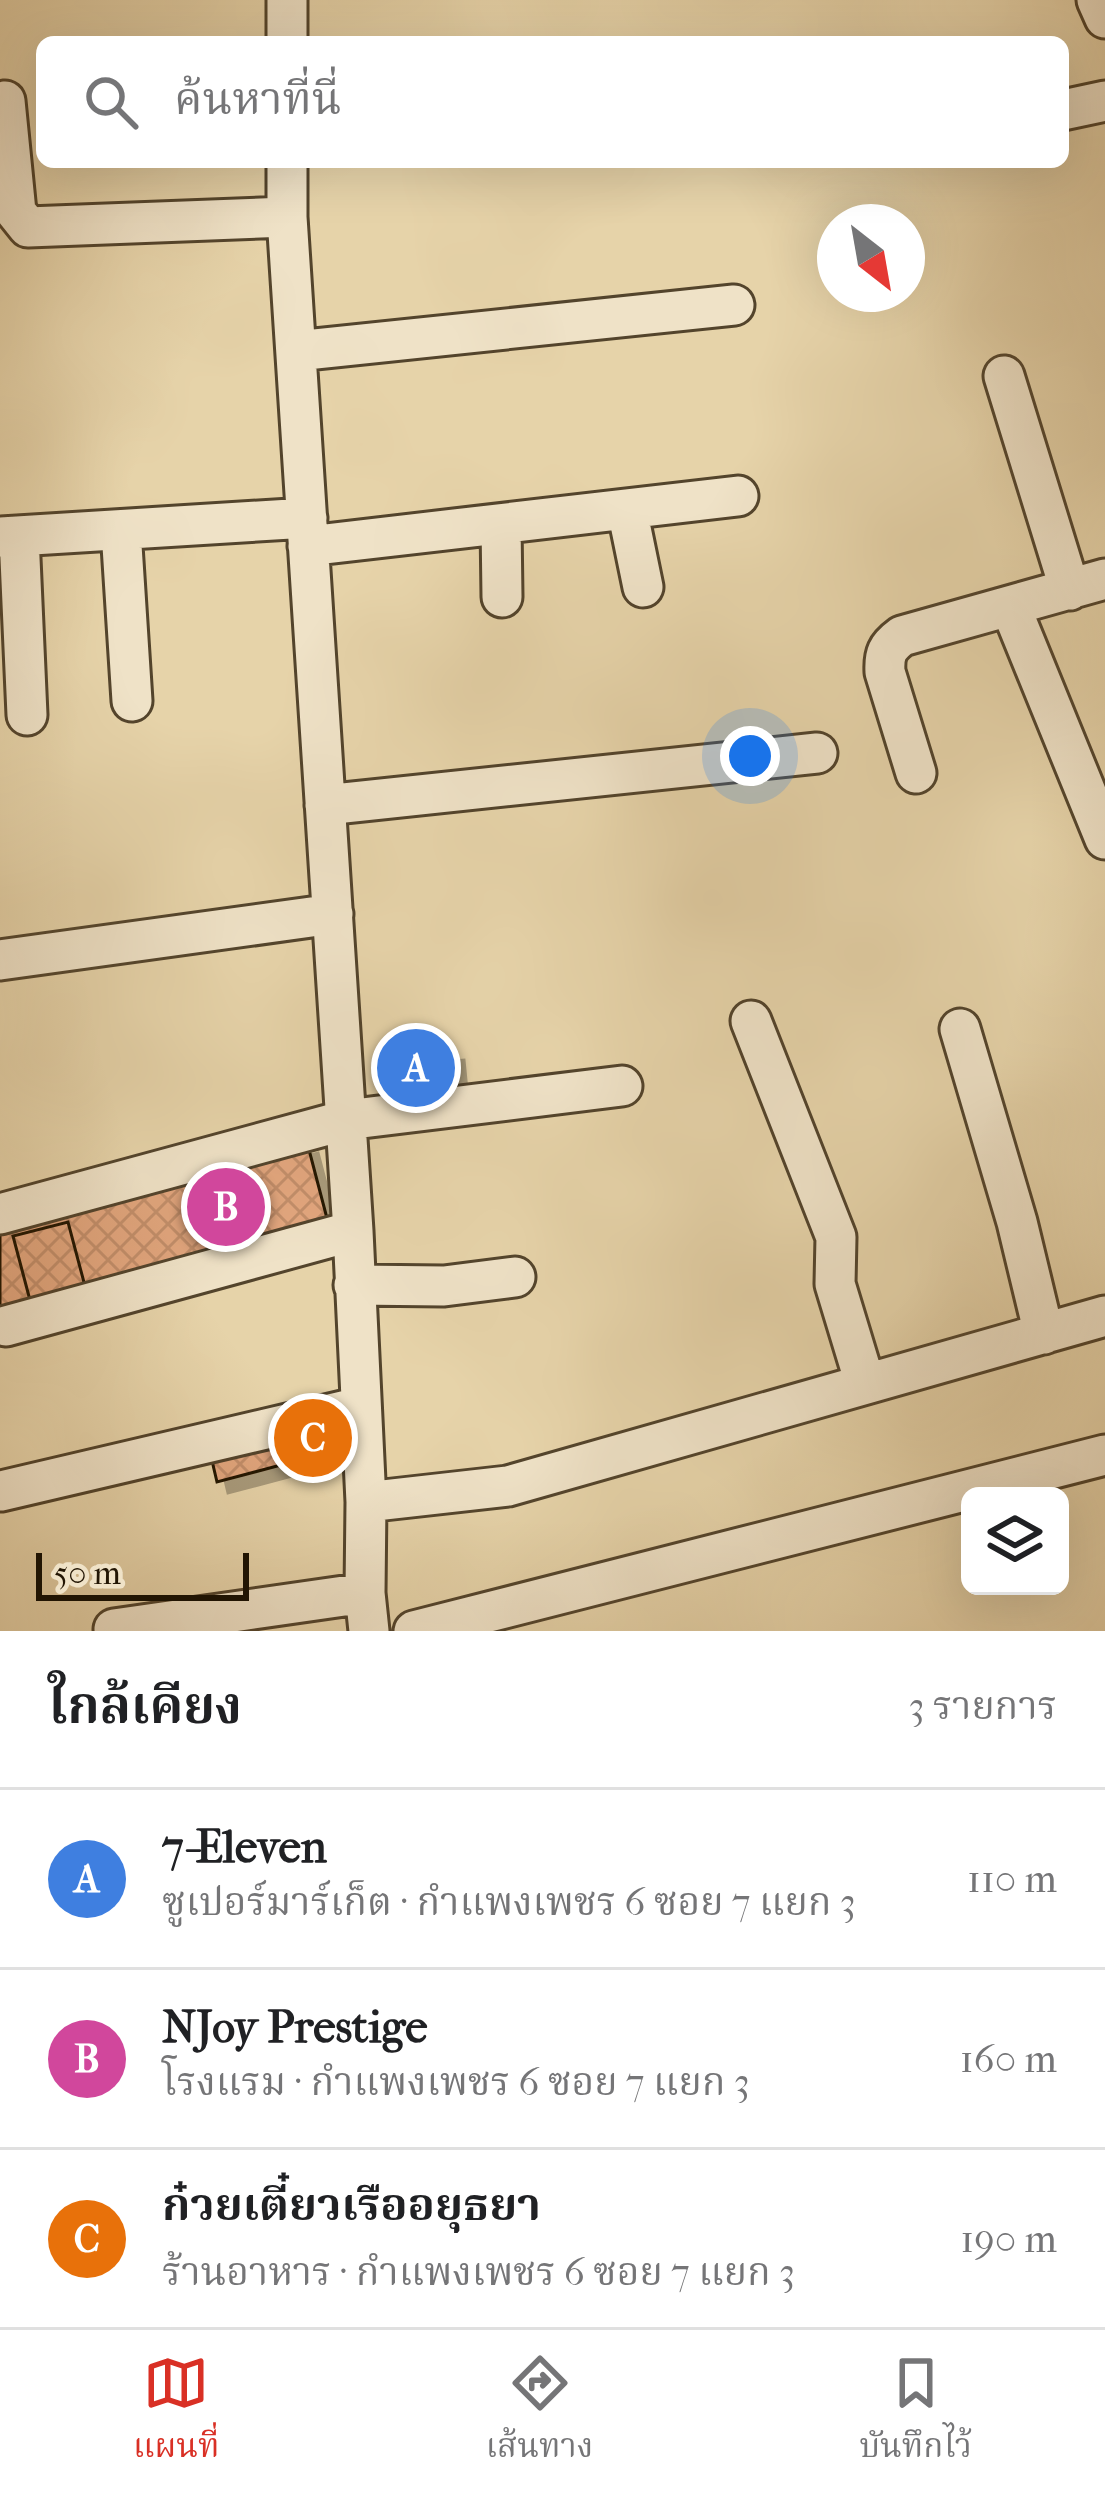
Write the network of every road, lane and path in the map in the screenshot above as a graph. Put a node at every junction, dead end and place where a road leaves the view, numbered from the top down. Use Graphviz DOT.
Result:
graph roads {
  1 [pos="286,0"];
  2 [pos="1097,0"];
  3 [pos="1105,18"];
  4 [pos="287,36"];
  5 [pos="1105,100"];
  6 [pos="5,101"];
  7 [pos="1069,109"];
  8 [pos="287,168"];
  9 [pos="287,218"];
  10 [pos="734,305"];
  11 [pos="296,351"];
  12 [pos="1004,376"];
  13 [pos="738,496"];
  14 [pos="627,509"];
  15 [pos="501,524"];
  16 [pos="121,530"];
  17 [pos="307,532"];
  18 [pos="9,536"];
  19 [pos="1088,585"];
  20 [pos="643,586"];
  21 [pos="502,597"];
  22 [pos="1011,608"];
  23 [pos="132,701"];
  24 [pos="27,715"];
  25 [pos="817,752"];
  26 [pos="916,773"];
  27 [pos="325,805"];
  28 [pos="1105,838"];
  29 [pos="332,914"];
  30 [pos="0,960"];
  31 [pos="751,1021"];
  32 [pos="960,1029"];
  33 [pos="622,1085"];
  34 [pos="346,1120"];
  35 [pos="0,1214"];
  36 [pos="353,1231"];
  37 [pos="515,1277"];
  38 [pos="354,1286"];
  39 [pos="1105,1316"];
  40 [pos="6,1326"];
  41 [pos="1044,1334"];
  42 [pos="866,1383"];
  43 [pos="360,1407"];
  44 [pos="1105,1455"];
  45 [pos="2,1491"];
  46 [pos="366,1502"];
  47 [pos="367,1612"];
  48 [pos="114,1629"];
  49 [pos="414,1631"];
  1 -- 4 [label="street"];
  2 -- 3 [label="street"];
  5 -- 7 [label="street"];
  6 -- 9 [label="street"];
  8 -- 9 [label="street"];
  9 -- 11 [label="street"];
  10 -- 11 [label="street"];
  11 -- 17 [label="street"];
  12 -- 19 [label="street"];
  13 -- 14 [label="street"];
  14 -- 15 [label="street"];
  14 -- 20 [label="street"];
  15 -- 17 [label="street"];
  15 -- 21 [label="street"];
  16 -- 17 [label="street"];
  16 -- 18 [label="street"];
  16 -- 23 [label="street"];
  17 -- 27 [label="street"];
  18 -- 24 [label="street"];
  19 -- 22 [label="street"];
  22 -- 26 [label="street"];
  22 -- 28 [label="street"];
  25 -- 27 [label="street"];
  27 -- 29 [label="street"];
  29 -- 30 [label="street"];
  29 -- 34 [label="street"];
  31 -- 42 [label="street"];
  32 -- 41 [label="street"];
  33 -- 34 [label="street"];
  34 -- 35 [label="street"];
  34 -- 36 [label="street"];
  36 -- 38 [label="street"];
  36 -- 40 [label="street"];
  37 -- 38 [label="street"];
  38 -- 43 [label="street"];
  39 -- 41 [label="street"];
  41 -- 42 [label="street"];
  42 -- 46 [label="street"];
  43 -- 45 [label="street"];
  43 -- 46 [label="street"];
  44 -- 49 [label="street"];
  46 -- 47 [label="street"];
  47 -- 48 [label="street"];
}
